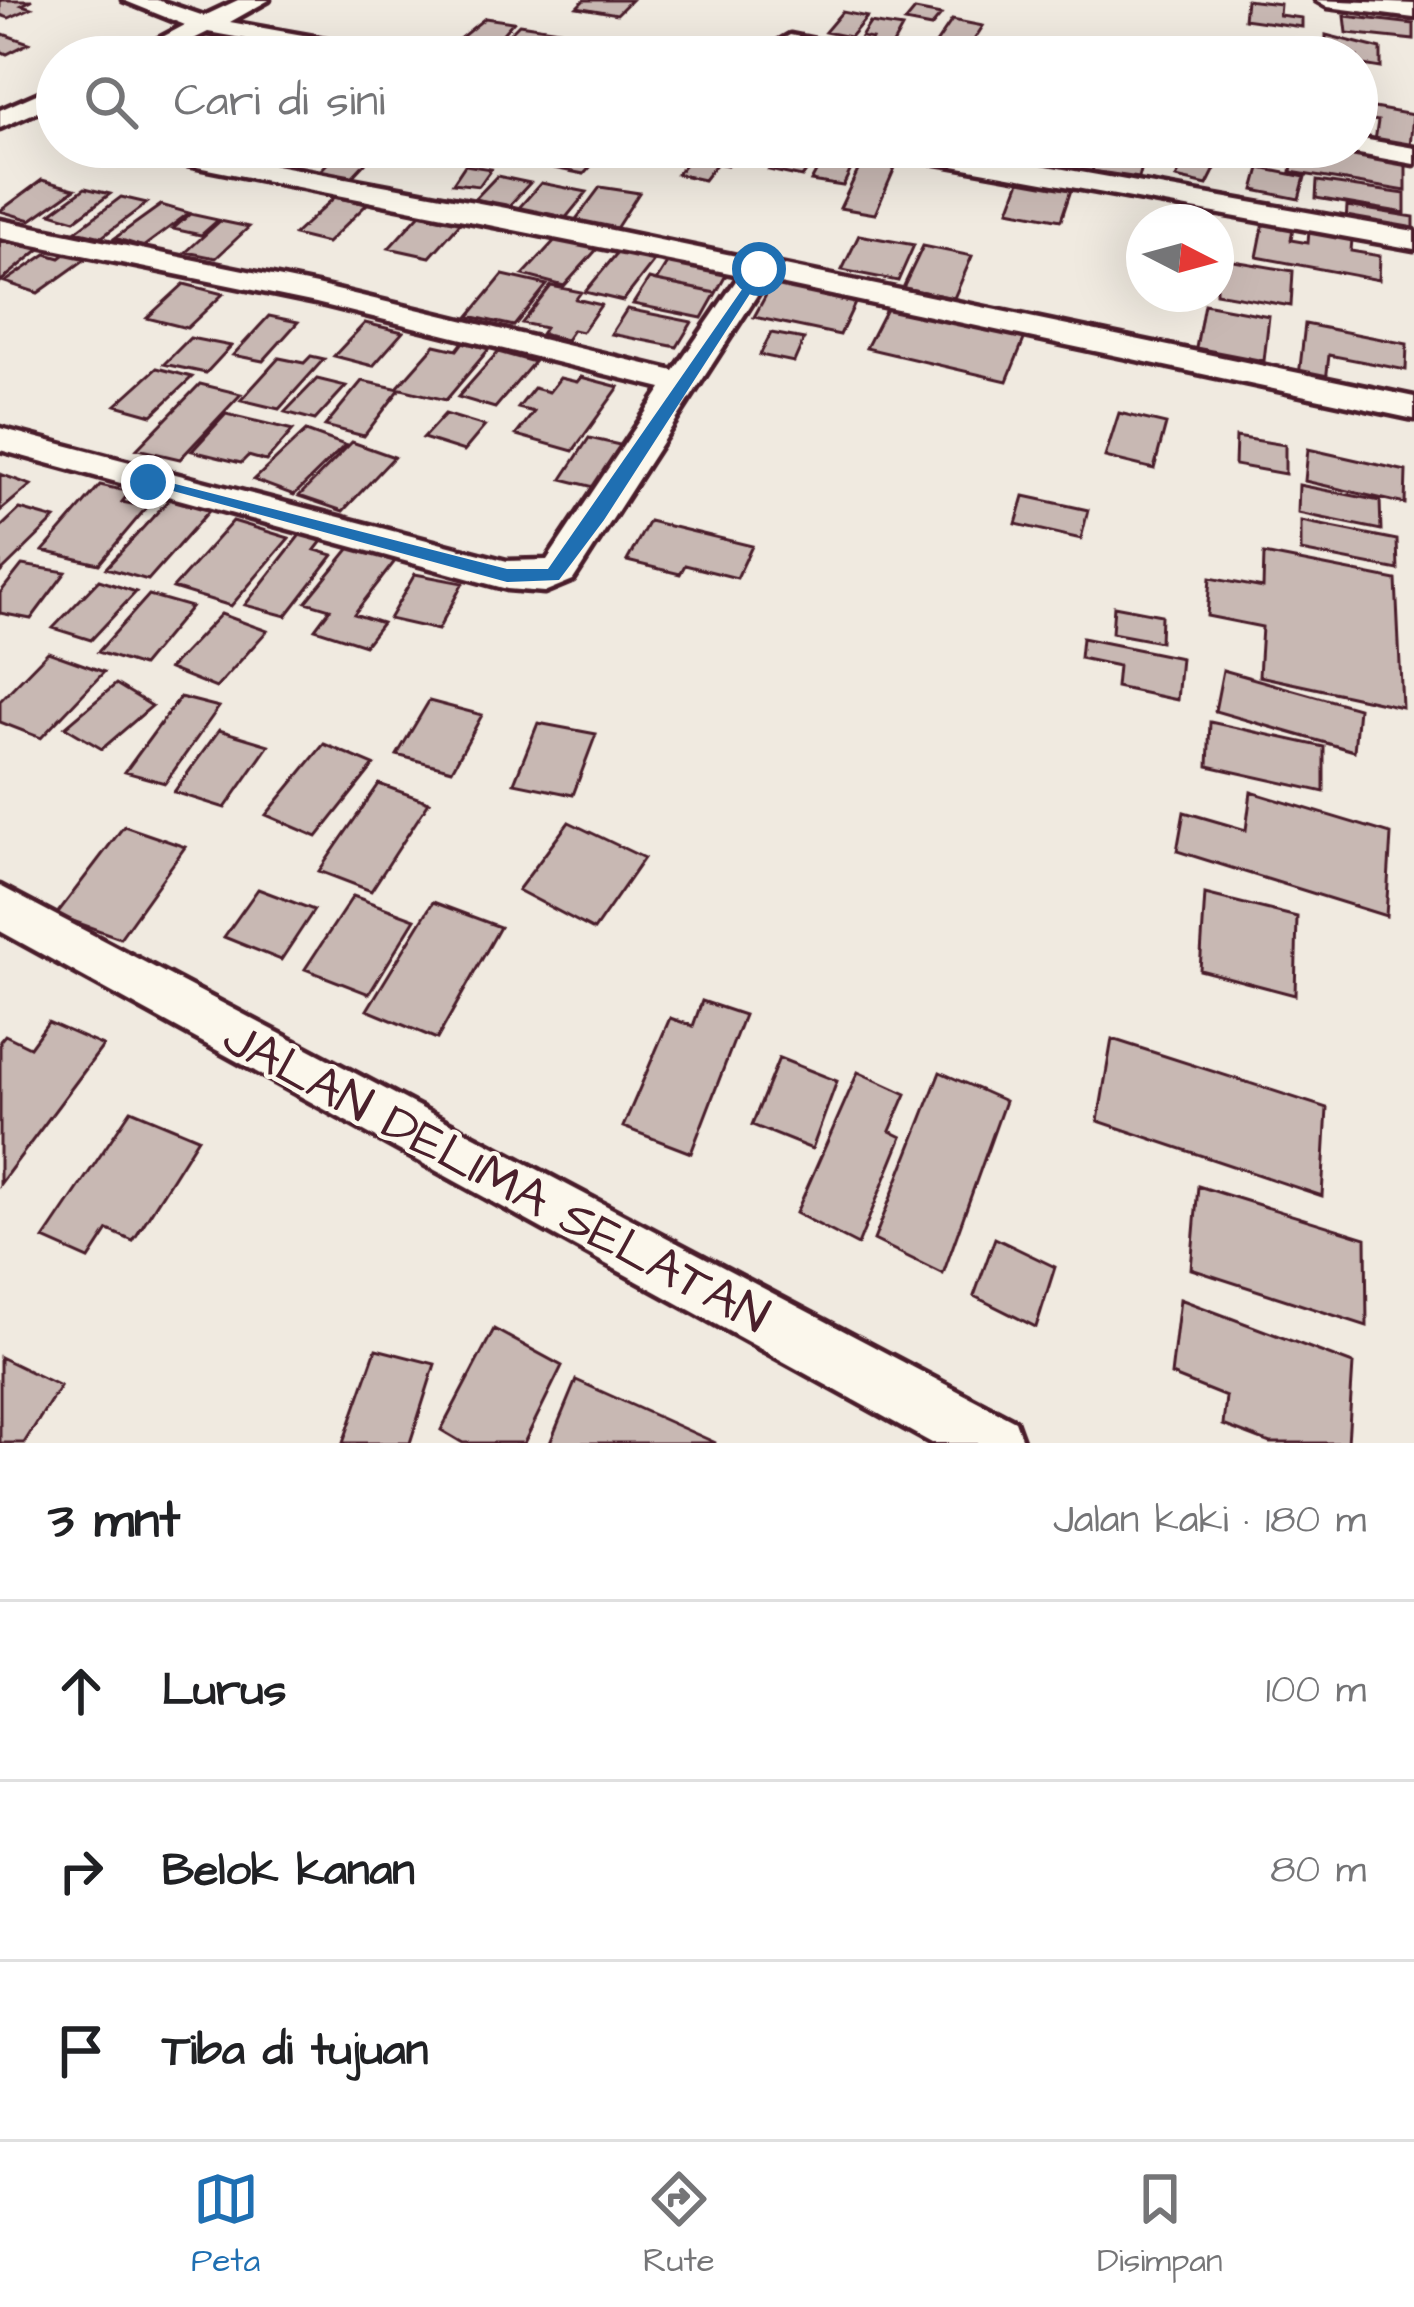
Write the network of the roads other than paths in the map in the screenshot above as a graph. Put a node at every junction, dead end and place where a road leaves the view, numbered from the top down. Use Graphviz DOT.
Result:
graph roads {
  1 [pos="135,0"];
  2 [pos="257,0"];
  3 [pos="1328,0"];
  4 [pos="1414,11"];
  5 [pos="207,25"];
  6 [pos="183,36"];
  7 [pos="269,36"];
  8 [pos="36,104"];
  9 [pos="0,121"];
  10 [pos="36,129"];
  11 [pos="1378,150"];
  12 [pos="1414,156"];
  13 [pos="244,168"];
  14 [pos="1012,168"];
  15 [pos="0,229"];
  16 [pos="1414,239"];
  17 [pos="759,269"];
  18 [pos="682,383"];
  19 [pos="1414,408"];
  20 [pos="0,439"];
  21 [pos="0,907"];
  22 [pos="993,1443"];
  1 -- 5 [label="street"];
  2 -- 5 [label="street"];
  3 -- 4 [label="street"];
  5 -- 6 [label="street"];
  5 -- 7 [label="street"];
  8 -- 9 [label="street"];
  9 -- 10 [label="street"];
  11 -- 12 [label="street"];
  13 -- 17 [label="street"];
  14 -- 16 [label="street"];
  15 -- 18 [label="street"];
  17 -- 18 [label="street"];
  17 -- 19 [label="street"];
  18 -- 20 [label="street"];
  21 -- 22 [label="street, JALAN DELIMA SELATAN"];
}
